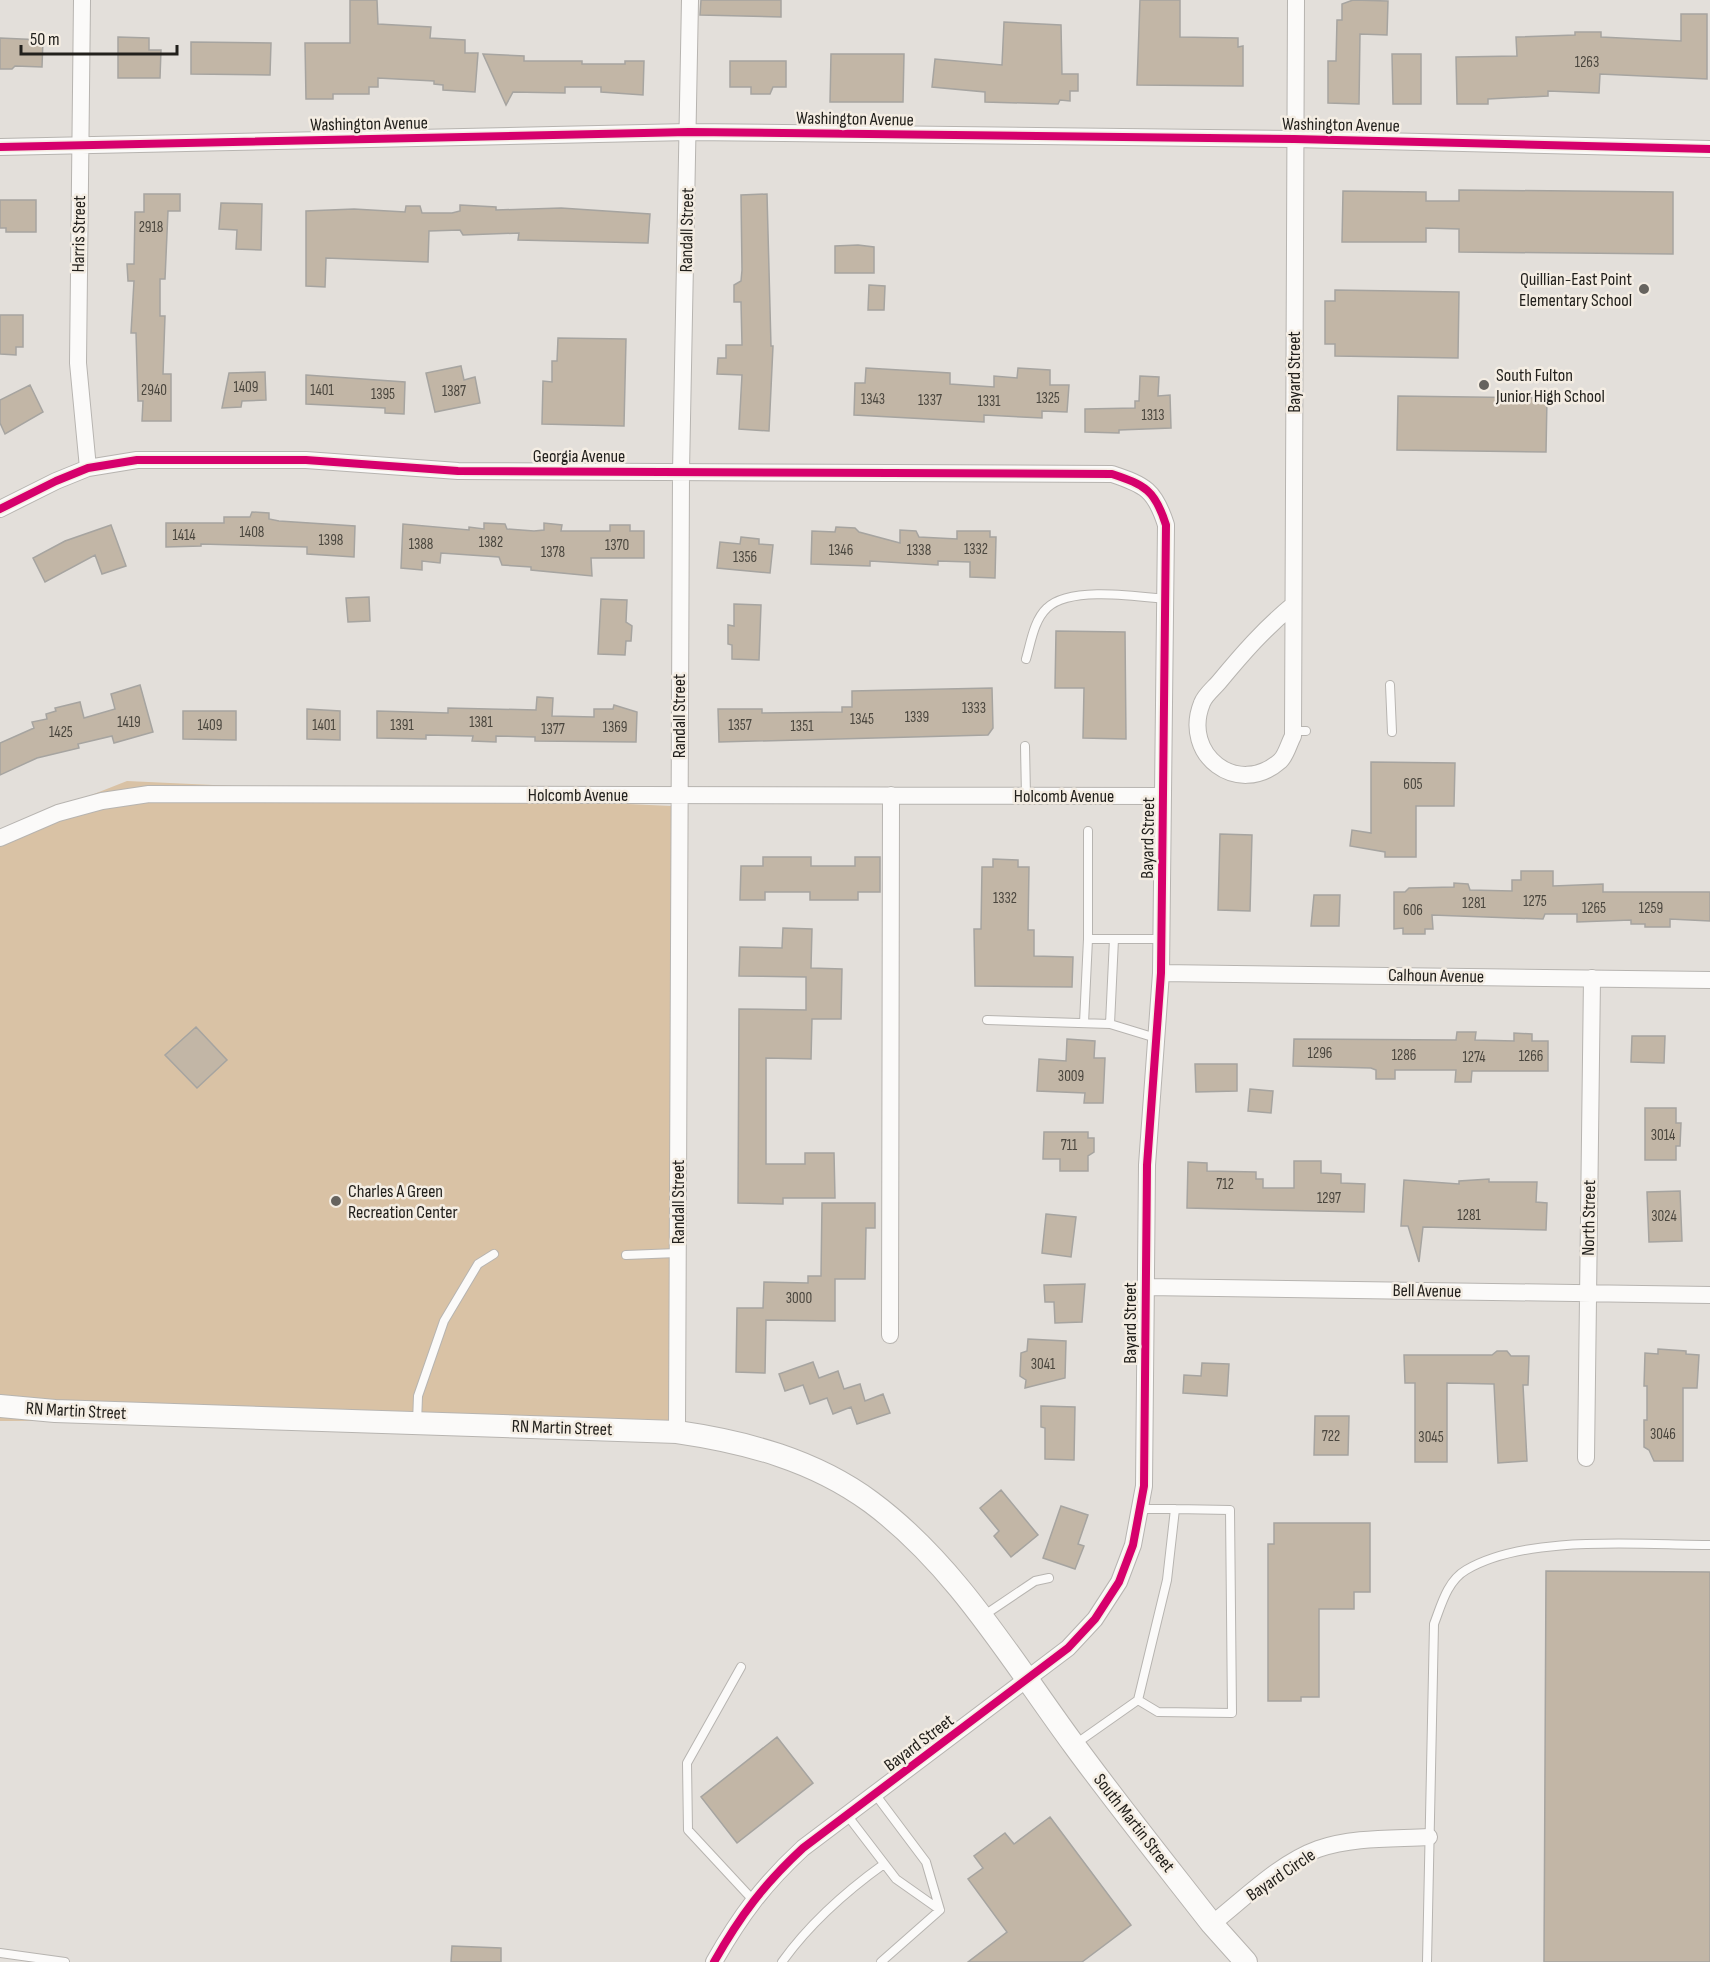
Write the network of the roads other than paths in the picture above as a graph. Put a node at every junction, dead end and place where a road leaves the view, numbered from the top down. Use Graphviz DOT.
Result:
graph roads {
  1 [pos="81,0"];
  2 [pos="690,0"];
  3 [pos="1296,0"];
  4 [pos="689,132"];
  5 [pos="1294,139"];
  6 [pos="80,145"];
  7 [pos="0,147"];
  8 [pos="1710,149"];
  9 [pos="88,468"];
  10 [pos="681,472"];
  11 [pos="1158,502"];
  12 [pos="0,509"];
  13 [pos="1165,599"];
  14 [pos="1293,605"];
  15 [pos="1026,659"];
  16 [pos="1390,685"];
  17 [pos="1392,732"];
  18 [pos="1025,746"];
  19 [pos="679,795"];
  20 [pos="891,795"];
  21 [pos="1026,796"];
  22 [pos="1163,796"];
  23 [pos="1088,831"];
  24 [pos="0,838"];
  25 [pos="1088,939"];
  26 [pos="1114,939"];
  27 [pos="1162,939"];
  28 [pos="1161,973"];
  29 [pos="1592,978"];
  30 [pos="1710,980"];
  31 [pos="987,1020"];
  32 [pos="1084,1023"];
  33 [pos="1110,1024"];
  34 [pos="1156,1038"];
  35 [pos="494,1254"];
  36 [pos="626,1254"];
  37 [pos="677,1254"];
  38 [pos="1145,1287"];
  39 [pos="1588,1293"];
  40 [pos="1710,1295"];
  41 [pos="890,1335"];
  42 [pos="0,1406"];
  43 [pos="417,1423"];
  44 [pos="677,1432"];
  45 [pos="1586,1458"];
  46 [pos="1140,1509"];
  47 [pos="1175,1509"];
  48 [pos="1710,1545"];
  49 [pos="1049,1578"];
  50 [pos="981,1618"];
  51 [pos="741,1667"];
  52 [pos="1028,1680"];
  53 [pos="1138,1700"];
  54 [pos="1074,1745"];
  55 [pos="875,1794"];
  56 [pos="847,1815"];
  57 [pos="1429,1837"];
  58 [pos="884,1864"];
  59 [pos="753,1900"];
  60 [pos="940,1910"];
  61 [pos="1212,1924"];
  62 [pos="0,1953"];
  63 [pos="65,1962"];
  64 [pos="714,1962"];
  65 [pos="782,1962"];
  66 [pos="881,1962"];
  67 [pos="1246,1962"];
  68 [pos="1427,1962"];
  1 -- 6 [label="street, Harris Street"];
  2 -- 4 [label="street, Randall Street"];
  3 -- 5 [label="street, Bayard Street"];
  4 -- 5 [label="street, Washington Avenue"];
  4 -- 6 [label="street, Washington Avenue"];
  4 -- 10 [label="street, Randall Street"];
  5 -- 8 [label="street, Washington Avenue"];
  5 -- 14 [label="street, Bayard Street"];
  6 -- 7 [label="street, Washington Avenue"];
  6 -- 9 [label="street, Harris Street"];
  9 -- 10 [label="street, Georgia Avenue"];
  9 -- 12 [label="street, Georgia Avenue"];
  10 -- 11 [label="street, Georgia Avenue"];
  10 -- 19 [label="street, Randall Street"];
  11 -- 13 [label="street, Bayard Street"];
  13 -- 15 [label="lane"];
  13 -- 22 [label="street, Bayard Street"];
  14 -- 14 [label="street, Bayard Street"];
  16 -- 17 [label="lane"];
  18 -- 21 [label="lane"];
  19 -- 20 [label="street, Holcomb Avenue"];
  19 -- 24 [label="street, Holcomb Avenue"];
  19 -- 37 [label="street, Randall Street"];
  20 -- 21 [label="street, Holcomb Avenue"];
  20 -- 41 [label="street"];
  21 -- 22 [label="street, Holcomb Avenue"];
  22 -- 27 [label="street, Bayard Street"];
  23 -- 25 [label="lane"];
  25 -- 26 [label="lane"];
  25 -- 32 [label="lane"];
  26 -- 27 [label="lane"];
  26 -- 33 [label="lane"];
  27 -- 28 [label="street, Bayard Street"];
  28 -- 29 [label="street, Calhoun Avenue"];
  28 -- 34 [label="street, Bayard Street"];
  29 -- 30 [label="street, Calhoun Avenue"];
  29 -- 39 [label="street, North Street"];
  31 -- 32 [label="lane"];
  32 -- 33 [label="lane"];
  33 -- 34 [label="lane"];
  34 -- 38 [label="street, Bayard Street"];
  35 -- 43 [label="lane"];
  36 -- 37 [label="lane"];
  37 -- 44 [label="street, Randall Street"];
  38 -- 39 [label="street, Bell Avenue"];
  38 -- 46 [label="street, Bayard Street"];
  39 -- 40 [label="street, Bell Avenue"];
  39 -- 45 [label="street, North Street"];
  42 -- 43 [label="street, RN Martin Street"];
  43 -- 44 [label="street, RN Martin Street"];
  44 -- 50 [label="street, RN Martin Street"];
  46 -- 47 [label="lane"];
  46 -- 52 [label="street, Bayard Street"];
  47 -- 53 [label="lane"];
  47 -- 53 [label="lane"];
  48 -- 57 [label="lane"];
  49 -- 50 [label="lane"];
  50 -- 52 [label="street, RN Martin Street"];
  51 -- 59 [label="lane"];
  52 -- 54 [label="street, South Martin Street"];
  52 -- 55 [label="street, Bayard Street"];
  53 -- 54 [label="lane"];
  54 -- 61 [label="street, South Martin Street"];
  55 -- 56 [label="street, Bayard Street"];
  55 -- 60 [label="lane"];
  56 -- 58 [label="lane"];
  56 -- 59 [label="street, Bayard Street"];
  57 -- 61 [label="street, Bayard Circle"];
  57 -- 68 [label="lane"];
  58 -- 60 [label="lane"];
  58 -- 65 [label="lane"];
  59 -- 64 [label="street, Bayard Street"];
  60 -- 66 [label="lane"];
  61 -- 67 [label="street, South Martin Street"];
  62 -- 63 [label="lane"];
}
